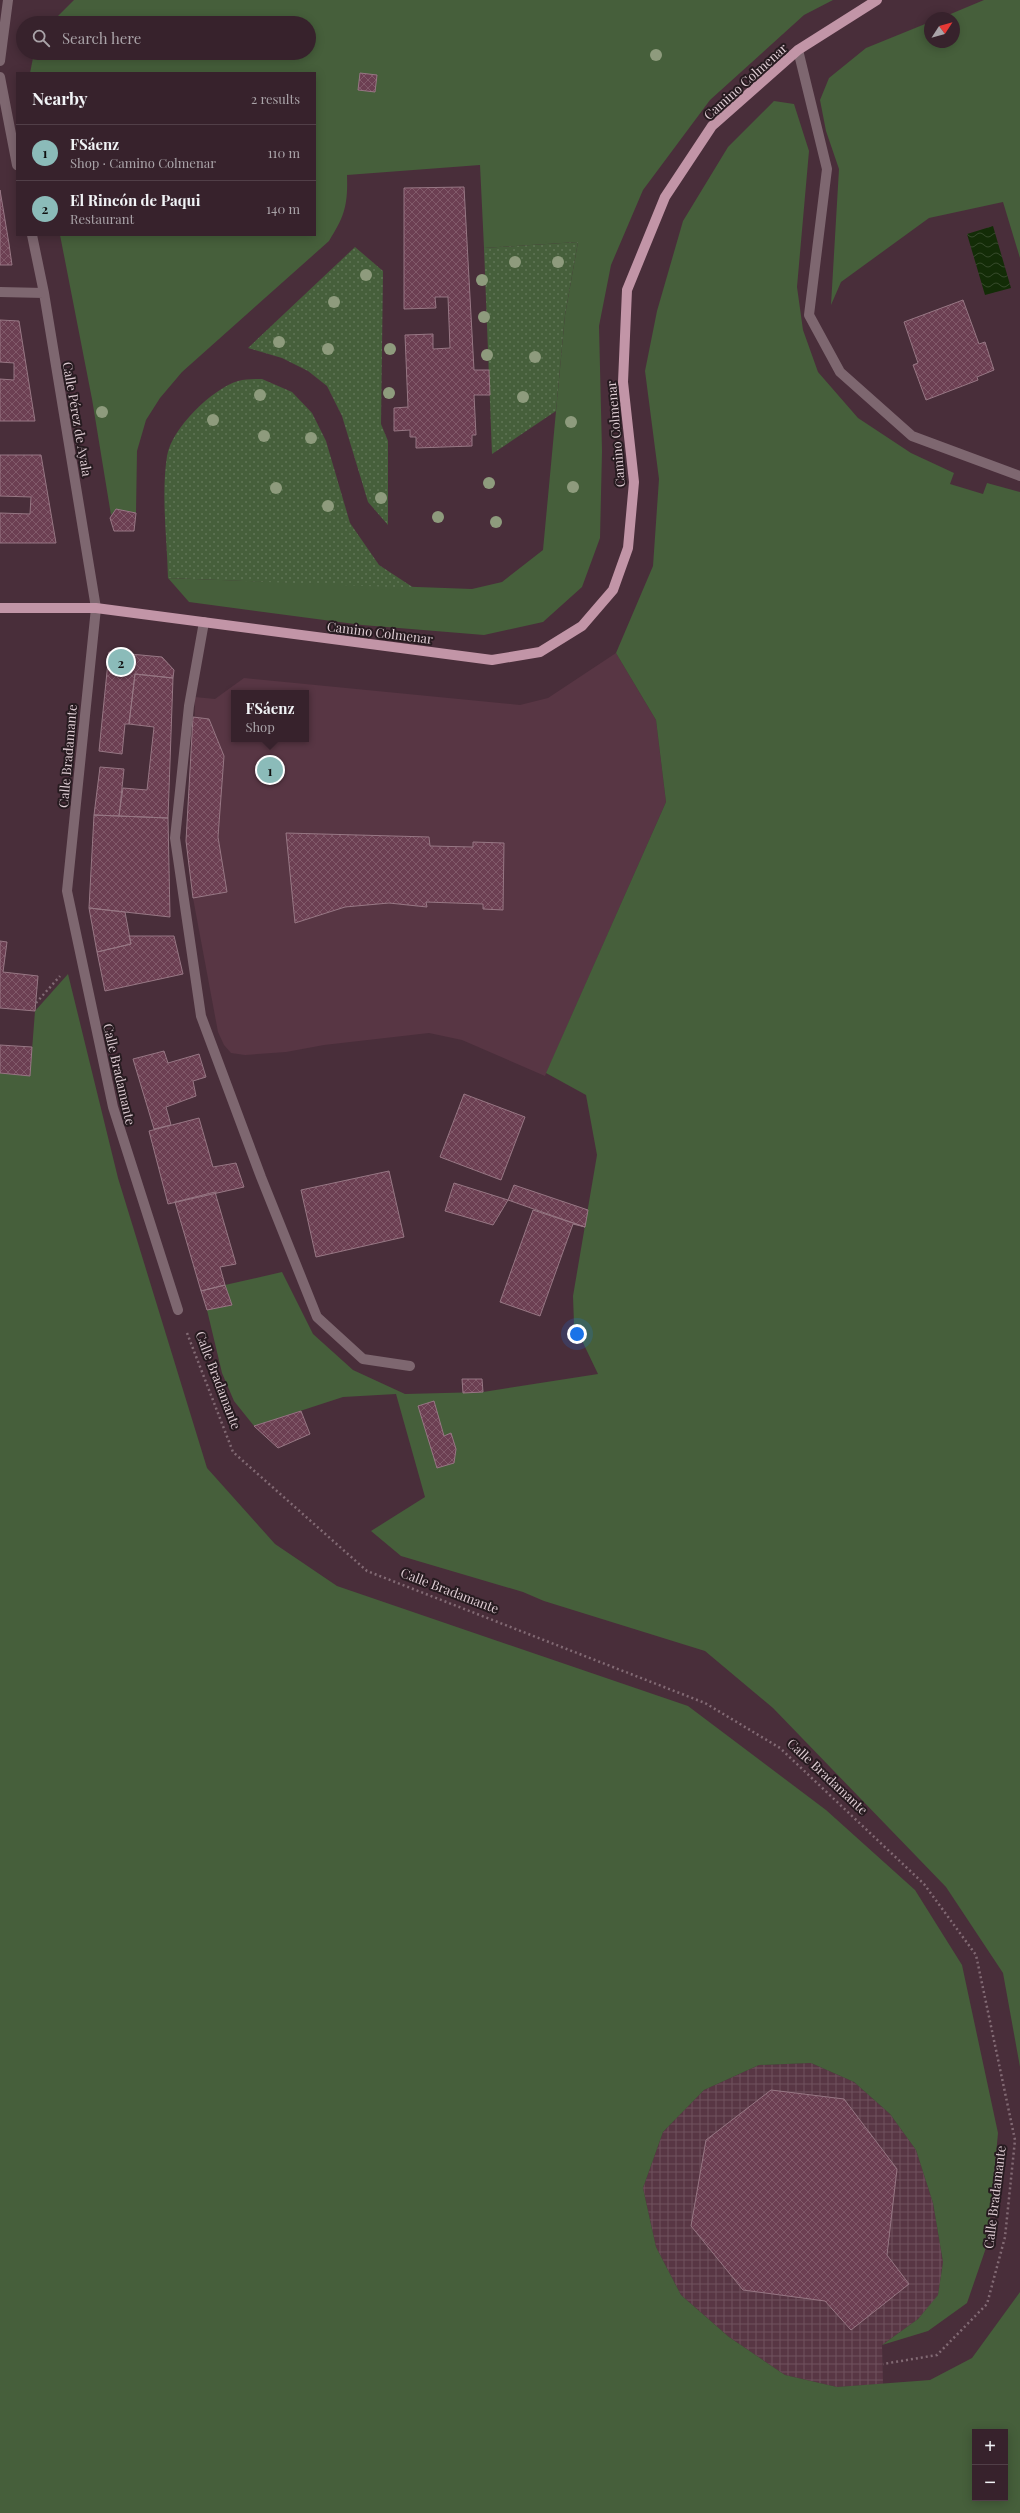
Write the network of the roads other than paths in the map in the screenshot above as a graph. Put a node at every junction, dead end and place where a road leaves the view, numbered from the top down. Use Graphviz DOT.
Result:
graph roads {
  1 [pos="8,0"];
  2 [pos="877,0"];
  3 [pos="798,50"];
  4 [pos="0,61"];
  5 [pos="0,77"];
  6 [pos="0,137"];
  7 [pos="11,137"];
  8 [pos="16,160"];
  9 [pos="32,236"];
  10 [pos="0,292"];
  11 [pos="44,293"];
  12 [pos="1020,476"];
  13 [pos="0,608"];
  14 [pos="96,608"];
  15 [pos="204,622"];
  16 [pos="178,1310"];
  17 [pos="410,1366"];
  1 -- 4 [label="street"];
  2 -- 3 [label="main road, Camino Colmenar"];
  3 -- 12 [label="street"];
  3 -- 15 [label="main road, Camino Colmenar"];
  5 -- 7 [label="street"];
  6 -- 7 [label="street"];
  7 -- 8 [label="street"];
  9 -- 11 [label="street, Calle Pérez de Ayala"];
  10 -- 11 [label="street"];
  11 -- 14 [label="street, Calle Pérez de Ayala"];
  13 -- 14 [label="main road, Camino Colmenar"];
  14 -- 15 [label="main road, Camino Colmenar"];
  14 -- 16 [label="street, Calle Bradamante"];
  15 -- 17 [label="street"];
}
